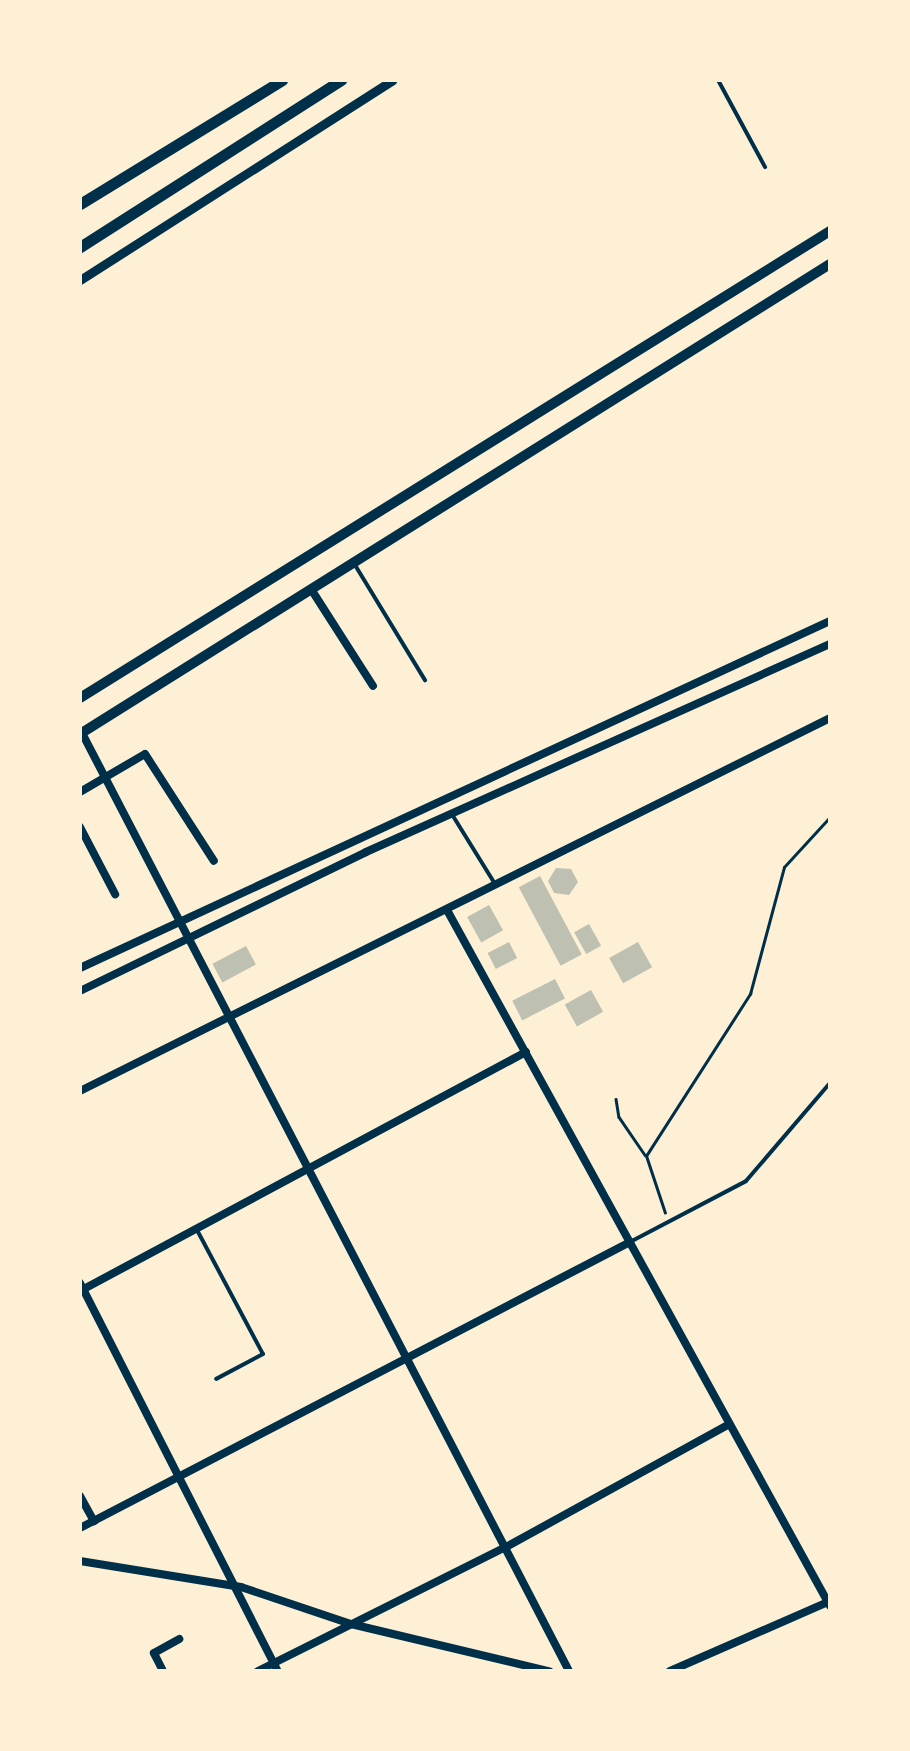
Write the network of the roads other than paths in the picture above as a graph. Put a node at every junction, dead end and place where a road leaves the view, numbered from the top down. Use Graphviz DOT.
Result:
graph roads {
  1 [pos="282,80"];
  2 [pos="340,80"];
  3 [pos="393,80"];
  4 [pos="718,80"];
  5 [pos="765,166"];
  6 [pos="80,204"];
  7 [pos="830,231"];
  8 [pos="80,247"];
  9 [pos="830,264"];
  10 [pos="80,280"];
  11 [pos="318,550"];
  12 [pos="352,560"];
  13 [pos="332,573"];
  14 [pos="310,586"];
  15 [pos="830,620"];
  16 [pos="805,632"];
  17 [pos="830,644"];
  18 [pos="813,653"];
  19 [pos="426,680"];
  20 [pos="373,686"];
  21 [pos="80,698"];
  22 [pos="666,698"];
  23 [pos="674,716"];
  24 [pos="830,718"];
  25 [pos="81,734"];
  26 [pos="499,770"];
  27 [pos="105,777"];
  28 [pos="507,788"];
  29 [pos="80,792"];
  30 [pos="452,813"];
  31 [pos="80,827"];
  32 [pos="214,861"];
  33 [pos="496,884"];
  34 [pos="116,894"];
  35 [pos="448,910"];
  36 [pos="180,920"];
  37 [pos="189,938"];
  38 [pos="80,968"];
  39 [pos="80,991"];
  40 [pos="228,1016"];
  41 [pos="526,1052"];
  42 [pos="830,1083"];
  43 [pos="80,1091"];
  44 [pos="308,1168"];
  45 [pos="195,1226"];
  46 [pos="630,1242"];
  47 [pos="81,1288"];
  48 [pos="407,1358"];
  49 [pos="216,1379"];
  50 [pos="728,1424"];
  51 [pos="179,1476"];
  52 [pos="80,1496"];
  53 [pos="94,1521"];
  54 [pos="80,1528"];
  55 [pos="506,1547"];
  56 [pos="80,1561"];
  57 [pos="241,1587"];
  58 [pos="829,1604"];
  59 [pos="351,1624"];
  60 [pos="178,1639"];
  61 [pos="276,1667"];
  62 [pos="164,1671"];
  63 [pos="258,1671"];
  64 [pos="548,1671"];
  65 [pos="569,1671"];
  66 [pos="670,1671"];
  1 -- 6 [label="main road"];
  2 -- 8 [label="main road"];
  3 -- 10 [label="street"];
  4 -- 5 [label="lane"];
  7 -- 11 [label="main road"];
  9 -- 12 [label="main road"];
  11 -- 13 [label="main road"];
  11 -- 21 [label="main road"];
  12 -- 13 [label="main road"];
  12 -- 19 [label="lane"];
  13 -- 14 [label="main road"];
  14 -- 20 [label="street"];
  14 -- 25 [label="main road"];
  15 -- 16 [label="street"];
  16 -- 18 [label="street"];
  16 -- 22 [label="street"];
  17 -- 18 [label="street"];
  18 -- 23 [label="street"];
  22 -- 23 [label="street"];
  22 -- 26 [label="street"];
  23 -- 28 [label="street"];
  24 -- 33 [label="street"];
  25 -- 27 [label="street"];
  26 -- 28 [label="street"];
  26 -- 36 [label="street"];
  27 -- 29 [label="street"];
  27 -- 32 [label="street"];
  27 -- 36 [label="street"];
  28 -- 30 [label="street"];
  30 -- 33 [label="lane"];
  30 -- 37 [label="street"];
  31 -- 34 [label="street"];
  33 -- 35 [label="street"];
  35 -- 40 [label="street"];
  35 -- 41 [label="street"];
  36 -- 37 [label="street"];
  36 -- 38 [label="street"];
  37 -- 39 [label="street"];
  37 -- 40 [label="street"];
  40 -- 43 [label="street"];
  40 -- 44 [label="street"];
  41 -- 44 [label="street"];
  41 -- 46 [label="street"];
  42 -- 46 [label="lane"];
  44 -- 45 [label="street"];
  44 -- 48 [label="street"];
  45 -- 47 [label="street"];
  45 -- 49 [label="lane"];
  46 -- 48 [label="street"];
  46 -- 50 [label="street"];
  47 -- 51 [label="street"];
  48 -- 51 [label="street"];
  48 -- 55 [label="street"];
  50 -- 55 [label="street"];
  50 -- 58 [label="street"];
  51 -- 53 [label="street"];
  51 -- 57 [label="street"];
  52 -- 53 [label="street"];
  53 -- 54 [label="street"];
  55 -- 59 [label="street"];
  55 -- 65 [label="street"];
  56 -- 57 [label="street"];
  57 -- 59 [label="street"];
  57 -- 61 [label="street"];
  58 -- 66 [label="street"];
  59 -- 61 [label="street"];
  59 -- 64 [label="street"];
  60 -- 62 [label="street"];
  61 -- 63 [label="street"];
}
